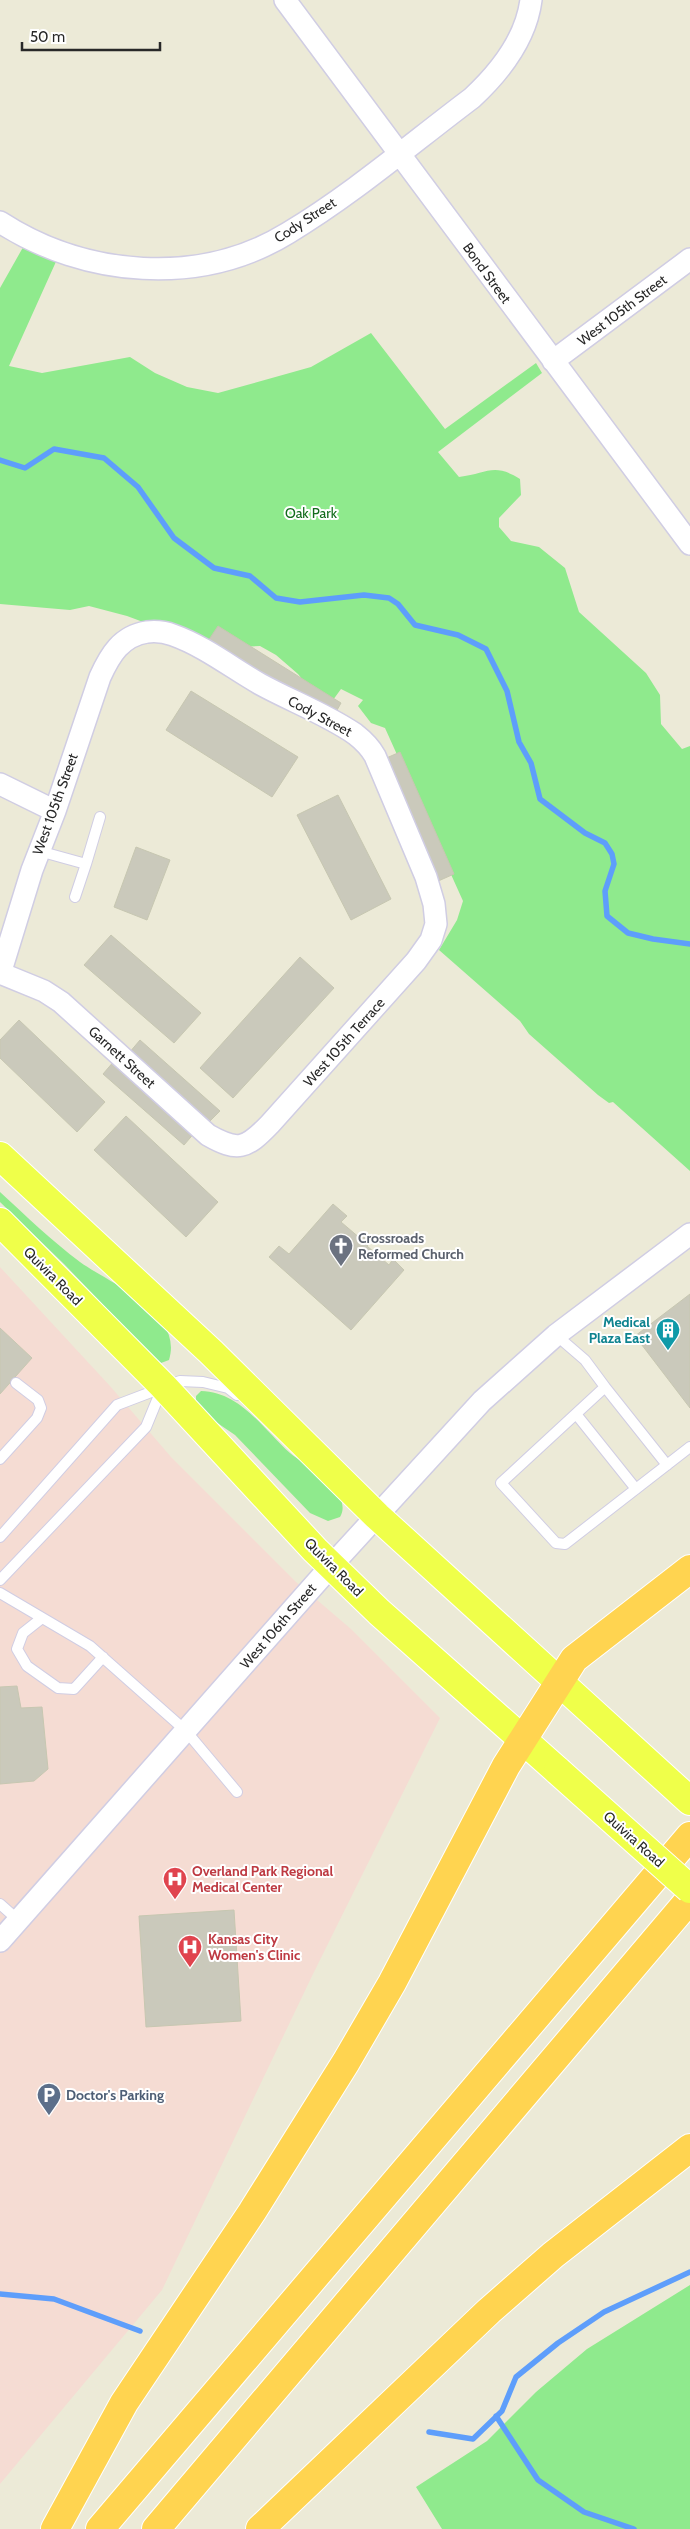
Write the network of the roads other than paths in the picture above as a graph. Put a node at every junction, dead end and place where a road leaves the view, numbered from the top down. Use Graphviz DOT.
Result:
graph roads {
  1 [pos="285,0"];
  2 [pos="531,0"];
  3 [pos="398,154"];
  4 [pos="0,222"];
  5 [pos="690,259"];
  6 [pos="553,361"];
  7 [pos="690,544"];
  8 [pos="124,640"];
  9 [pos="0,784"];
  10 [pos="55,811"];
  11 [pos="100,817"];
  12 [pos="39,851"];
  13 [pos="86,864"];
  14 [pos="75,897"];
  15 [pos="436,924"];
  16 [pos="0,974"];
  17 [pos="238,1147"];
  18 [pos="0,1156"];
  19 [pos="0,1222"];
  20 [pos="690,1234"];
  21 [pos="556,1335"];
  22 [pos="16,1383"];
  23 [pos="163,1386"];
  24 [pos="605,1387"];
  25 [pos="248,1404"];
  26 [pos="576,1414"];
  27 [pos="289,1446"];
  28 [pos="690,1446"];
  29 [pos="0,1459"];
  30 [pos="319,1459"];
  31 [pos="666,1465"];
  32 [pos="636,1489"];
  33 [pos="377,1516"];
  34 [pos="0,1537"];
  35 [pos="331,1566"];
  36 [pos="690,1569"];
  37 [pos="0,1580"];
  38 [pos="0,1593"];
  39 [pos="42,1618"];
  40 [pos="103,1657"];
  41 [pos="559,1682"];
  42 [pos="186,1731"];
  43 [pos="522,1740"];
  44 [pos="237,1792"];
  45 [pos="690,1801"];
  46 [pos="690,1836"];
  47 [pos="688,1899"];
  48 [pos="0,1904"];
  49 [pos="18,1920"];
  50 [pos="0,1941"];
  51 [pos="690,2148"];
  52 [pos="55,2529"];
  53 [pos="100,2529"];
  54 [pos="156,2529"];
  55 [pos="260,2529"];
  1 -- 3 [label="street, Bond Street"];
  2 -- 3 [label="street, Cody Street"];
  3 -- 4 [label="street, Cody Street"];
  3 -- 6 [label="street, Bond Street"];
  5 -- 6 [label="street, West 105th Street"];
  6 -- 7 [label="street, Bond Street"];
  8 -- 10 [label="street, West 105th Street"];
  8 -- 15 [label="street, Cody Street"];
  9 -- 10 [label="street"];
  10 -- 12 [label="street, West 105th Street"];
  11 -- 13 [label="lane"];
  12 -- 13 [label="lane"];
  12 -- 16 [label="street, West 105th Street"];
  13 -- 14 [label="lane"];
  15 -- 17 [label="street, West 105th Terrace"];
  16 -- 17 [label="street, Garnett Street"];
  18 -- 30 [label="main road"];
  19 -- 23 [label="main road, Quivira Road"];
  20 -- 21 [label="street, West 106th Street"];
  21 -- 24 [label="lane"];
  21 -- 33 [label="street, West 106th Street"];
  22 -- 29 [label="lane"];
  23 -- 25 [label="lane"];
  23 -- 34 [label="lane"];
  23 -- 35 [label="main road, Quivira Road"];
  23 -- 37 [label="lane"];
  24 -- 26 [label="lane"];
  24 -- 31 [label="lane"];
  26 -- 32 [label="lane"];
  26 -- 32 [label="lane"];
  27 -- 30 [label="lane"];
  28 -- 31 [label="lane"];
  30 -- 33 [label="main road"];
  31 -- 32 [label="lane"];
  33 -- 35 [label="street, West 106th Street"];
  33 -- 41 [label="main road"];
  35 -- 42 [label="street, West 106th Street"];
  35 -- 43 [label="main road, Quivira Road"];
  36 -- 41 [label="highway"];
  38 -- 39 [label="lane"];
  39 -- 40 [label="lane"];
  39 -- 40 [label="lane"];
  40 -- 42 [label="lane"];
  41 -- 43 [label="highway"];
  41 -- 45 [label="main road"];
  42 -- 44 [label="lane"];
  42 -- 49 [label="street, West 106th Street"];
  43 -- 47 [label="main road, Quivira Road, bridge"];
  43 -- 52 [label="highway"];
  46 -- 53 [label="highway"];
  47 -- 54 [label="highway"];
  48 -- 49 [label="lane"];
  49 -- 50 [label="street, West 106th Street"];
  51 -- 55 [label="highway"];
}
